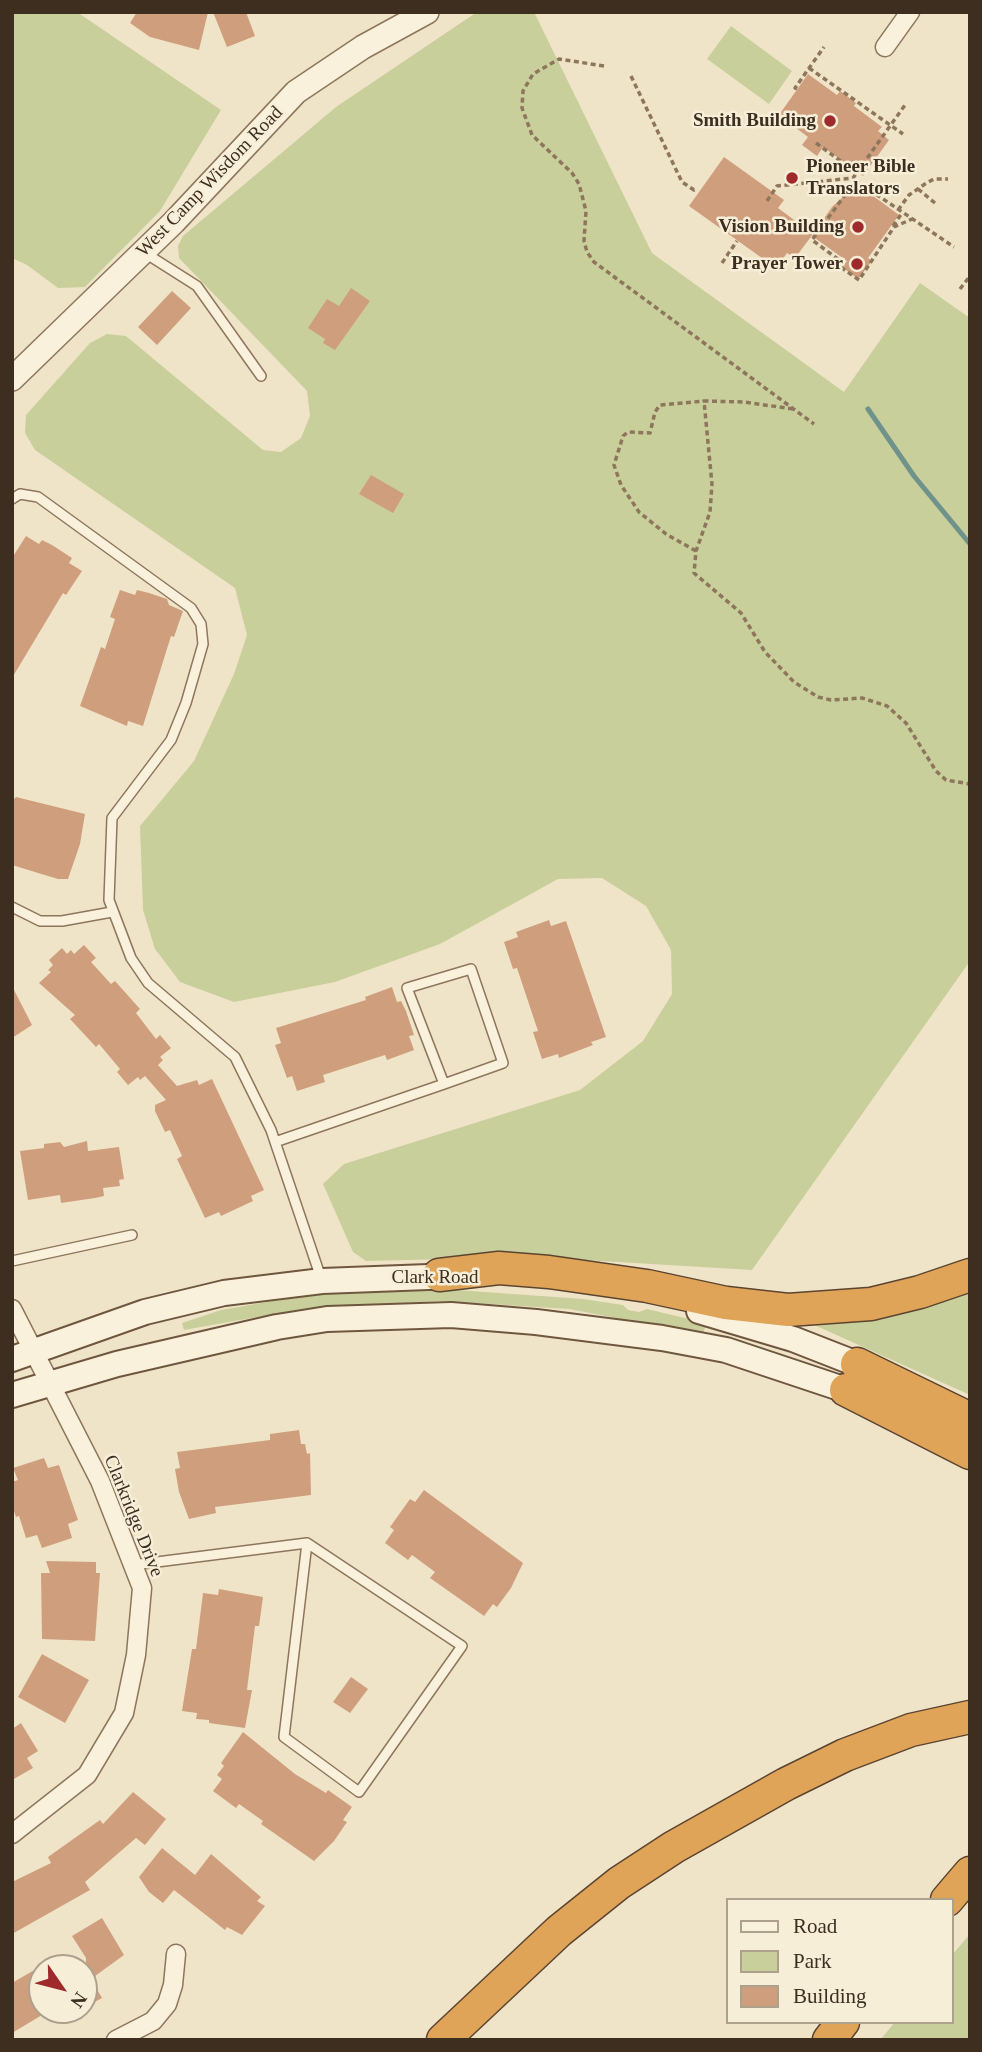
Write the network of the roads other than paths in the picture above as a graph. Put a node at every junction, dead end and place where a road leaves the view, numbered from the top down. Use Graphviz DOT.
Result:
graph roads {
  1 [pos="427,12"];
  2 [pos="910,12"];
  3 [pos="885,47"];
  4 [pos="144,252"];
  5 [pos="261,376"];
  6 [pos="12,379"];
  7 [pos="12,499"];
  8 [pos="12,907"];
  9 [pos="112,912"];
  10 [pos="444,1084"];
  11 [pos="275,1142"];
  12 [pos="132,1235"];
  13 [pos="12,1261"];
  14 [pos="439,1275"];
  15 [pos="970,1275"];
  16 [pos="322,1281"];
  17 [pos="12,1309"];
  18 [pos="23,1356"];
  19 [pos="852,1377"];
  20 [pos="48,1384"];
  21 [pos="12,1395"];
  22 [pos="970,1419"];
  23 [pos="970,1453"];
  24 [pos="307,1543"];
  25 [pos="132,1565"];
  26 [pos="970,1717"];
  27 [pos="12,1834"];
  28 [pos="970,1873"];
  29 [pos="949,1898"];
  30 [pos="176,1954"];
  31 [pos="841,2024"];
  32 [pos="116,2040"];
  33 [pos="443,2040"];
  34 [pos="829,2040"];
  1 -- 4 [label="street, West Camp Wisdom Road"];
  2 -- 3 [label="street"];
  4 -- 5 [label="lane"];
  4 -- 6 [label="street, West Camp Wisdom Road"];
  7 -- 9 [label="lane"];
  8 -- 9 [label="lane"];
  9 -- 11 [label="lane"];
  10 -- 10 [label="lane"];
  10 -- 11 [label="lane"];
  11 -- 16 [label="lane"];
  12 -- 13 [label="lane"];
  14 -- 15 [label="highway"];
  14 -- 16 [label="main road, Clark Road"];
  14 -- 19 [label="main road, Clark Road"];
  16 -- 18 [label="main road, Clark Road"];
  17 -- 18 [label="street, Clarkridge Drive"];
  18 -- 20 [label="street, Clarkridge Drive"];
  19 -- 20 [label="main road, Clark Road"];
  19 -- 22 [label="highway"];
  19 -- 23 [label="highway"];
  20 -- 21 [label="main road, Clark Road"];
  20 -- 25 [label="street, Clarkridge Drive"];
  24 -- 24 [label="lane"];
  24 -- 25 [label="lane"];
  25 -- 27 [label="street, Clarkridge Drive"];
  26 -- 33 [label="highway"];
  28 -- 29 [label="highway"];
  30 -- 32 [label="street"];
  31 -- 34 [label="highway"];
}
